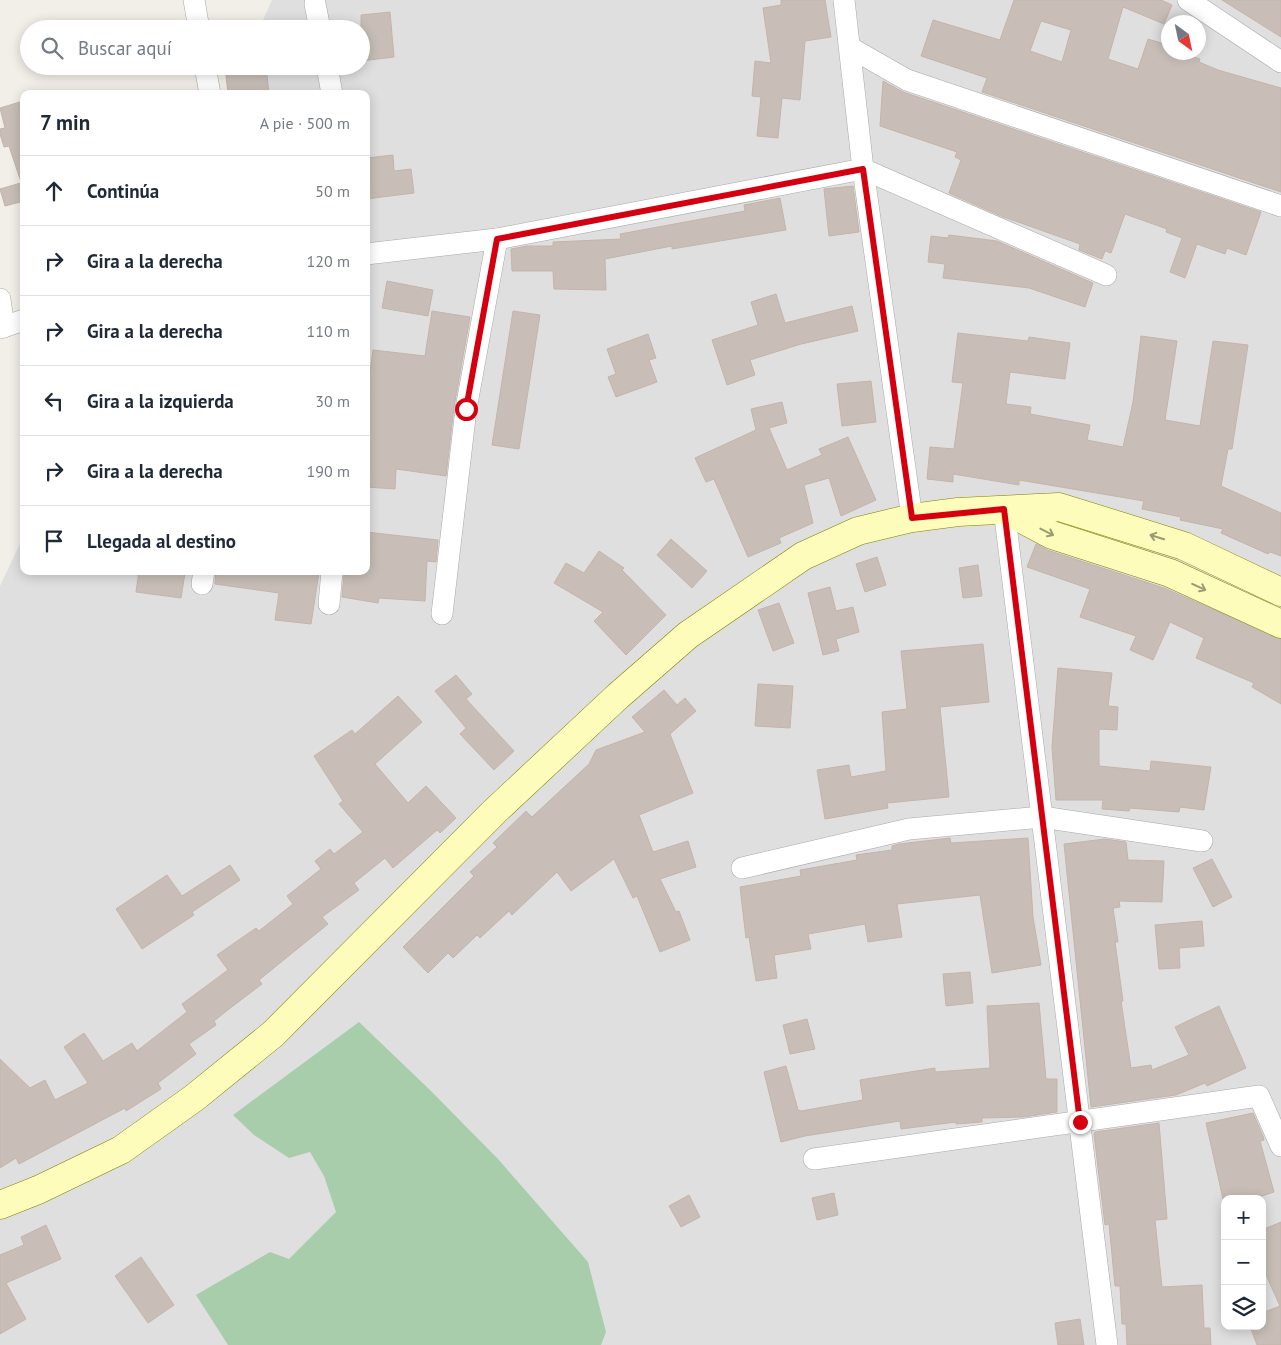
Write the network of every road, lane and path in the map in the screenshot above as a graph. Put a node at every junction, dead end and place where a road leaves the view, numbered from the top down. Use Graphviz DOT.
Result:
graph roads {
  1 [pos="194,0"];
  2 [pos="844,0"];
  3 [pos="1188,0"];
  4 [pos="315,4"];
  5 [pos="197,20"];
  6 [pos="318,20"];
  7 [pos="851,48"];
  8 [pos="1281,62"];
  9 [pos="207,75"];
  10 [pos="329,75"];
  11 [pos="209,90"];
  12 [pos="331,90"];
  13 [pos="863,169"];
  14 [pos="1281,206"];
  15 [pos="497,239"];
  16 [pos="370,254"];
  17 [pos="1106,274"];
  18 [pos="0,299"];
  19 [pos="20,321"];
  20 [pos="2,328"];
  21 [pos="1004,509"];
  22 [pos="912,518"];
  23 [pos="332,575"];
  24 [pos="1281,592"];
  25 [pos="329,604"];
  26 [pos="442,614"];
  27 [pos="1281,624"];
  28 [pos="1042,817"];
  29 [pos="1202,841"];
  30 [pos="742,868"];
  31 [pos="1080,1122"];
  32 [pos="1281,1146"];
  33 [pos="814,1159"];
  34 [pos="0,1205"];
  35 [pos="1107,1345"];
  1 -- 5 [label="street"];
  2 -- 7 [label="street"];
  3 -- 8 [label="street"];
  4 -- 6 [label="street"];
  7 -- 13 [label="street"];
  7 -- 14 [label="street"];
  9 -- 11 [label="street"];
  10 -- 12 [label="street"];
  13 -- 15 [label="street"];
  13 -- 17 [label="street"];
  13 -- 22 [label="street"];
  15 -- 16 [label="street"];
  15 -- 26 [label="street"];
  18 -- 20 [label="street"];
  19 -- 20 [label="street"];
  21 -- 22 [label="main road"];
  24 -- 21 [label="main road, one-way"];
  21 -- 27 [label="main road, one-way"];
  21 -- 28 [label="street"];
  22 -- 34 [label="main road"];
  23 -- 25 [label="street"];
  28 -- 29 [label="street"];
  28 -- 30 [label="street"];
  28 -- 31 [label="street"];
  31 -- 32 [label="street"];
  31 -- 33 [label="street"];
  31 -- 35 [label="street"];
}
